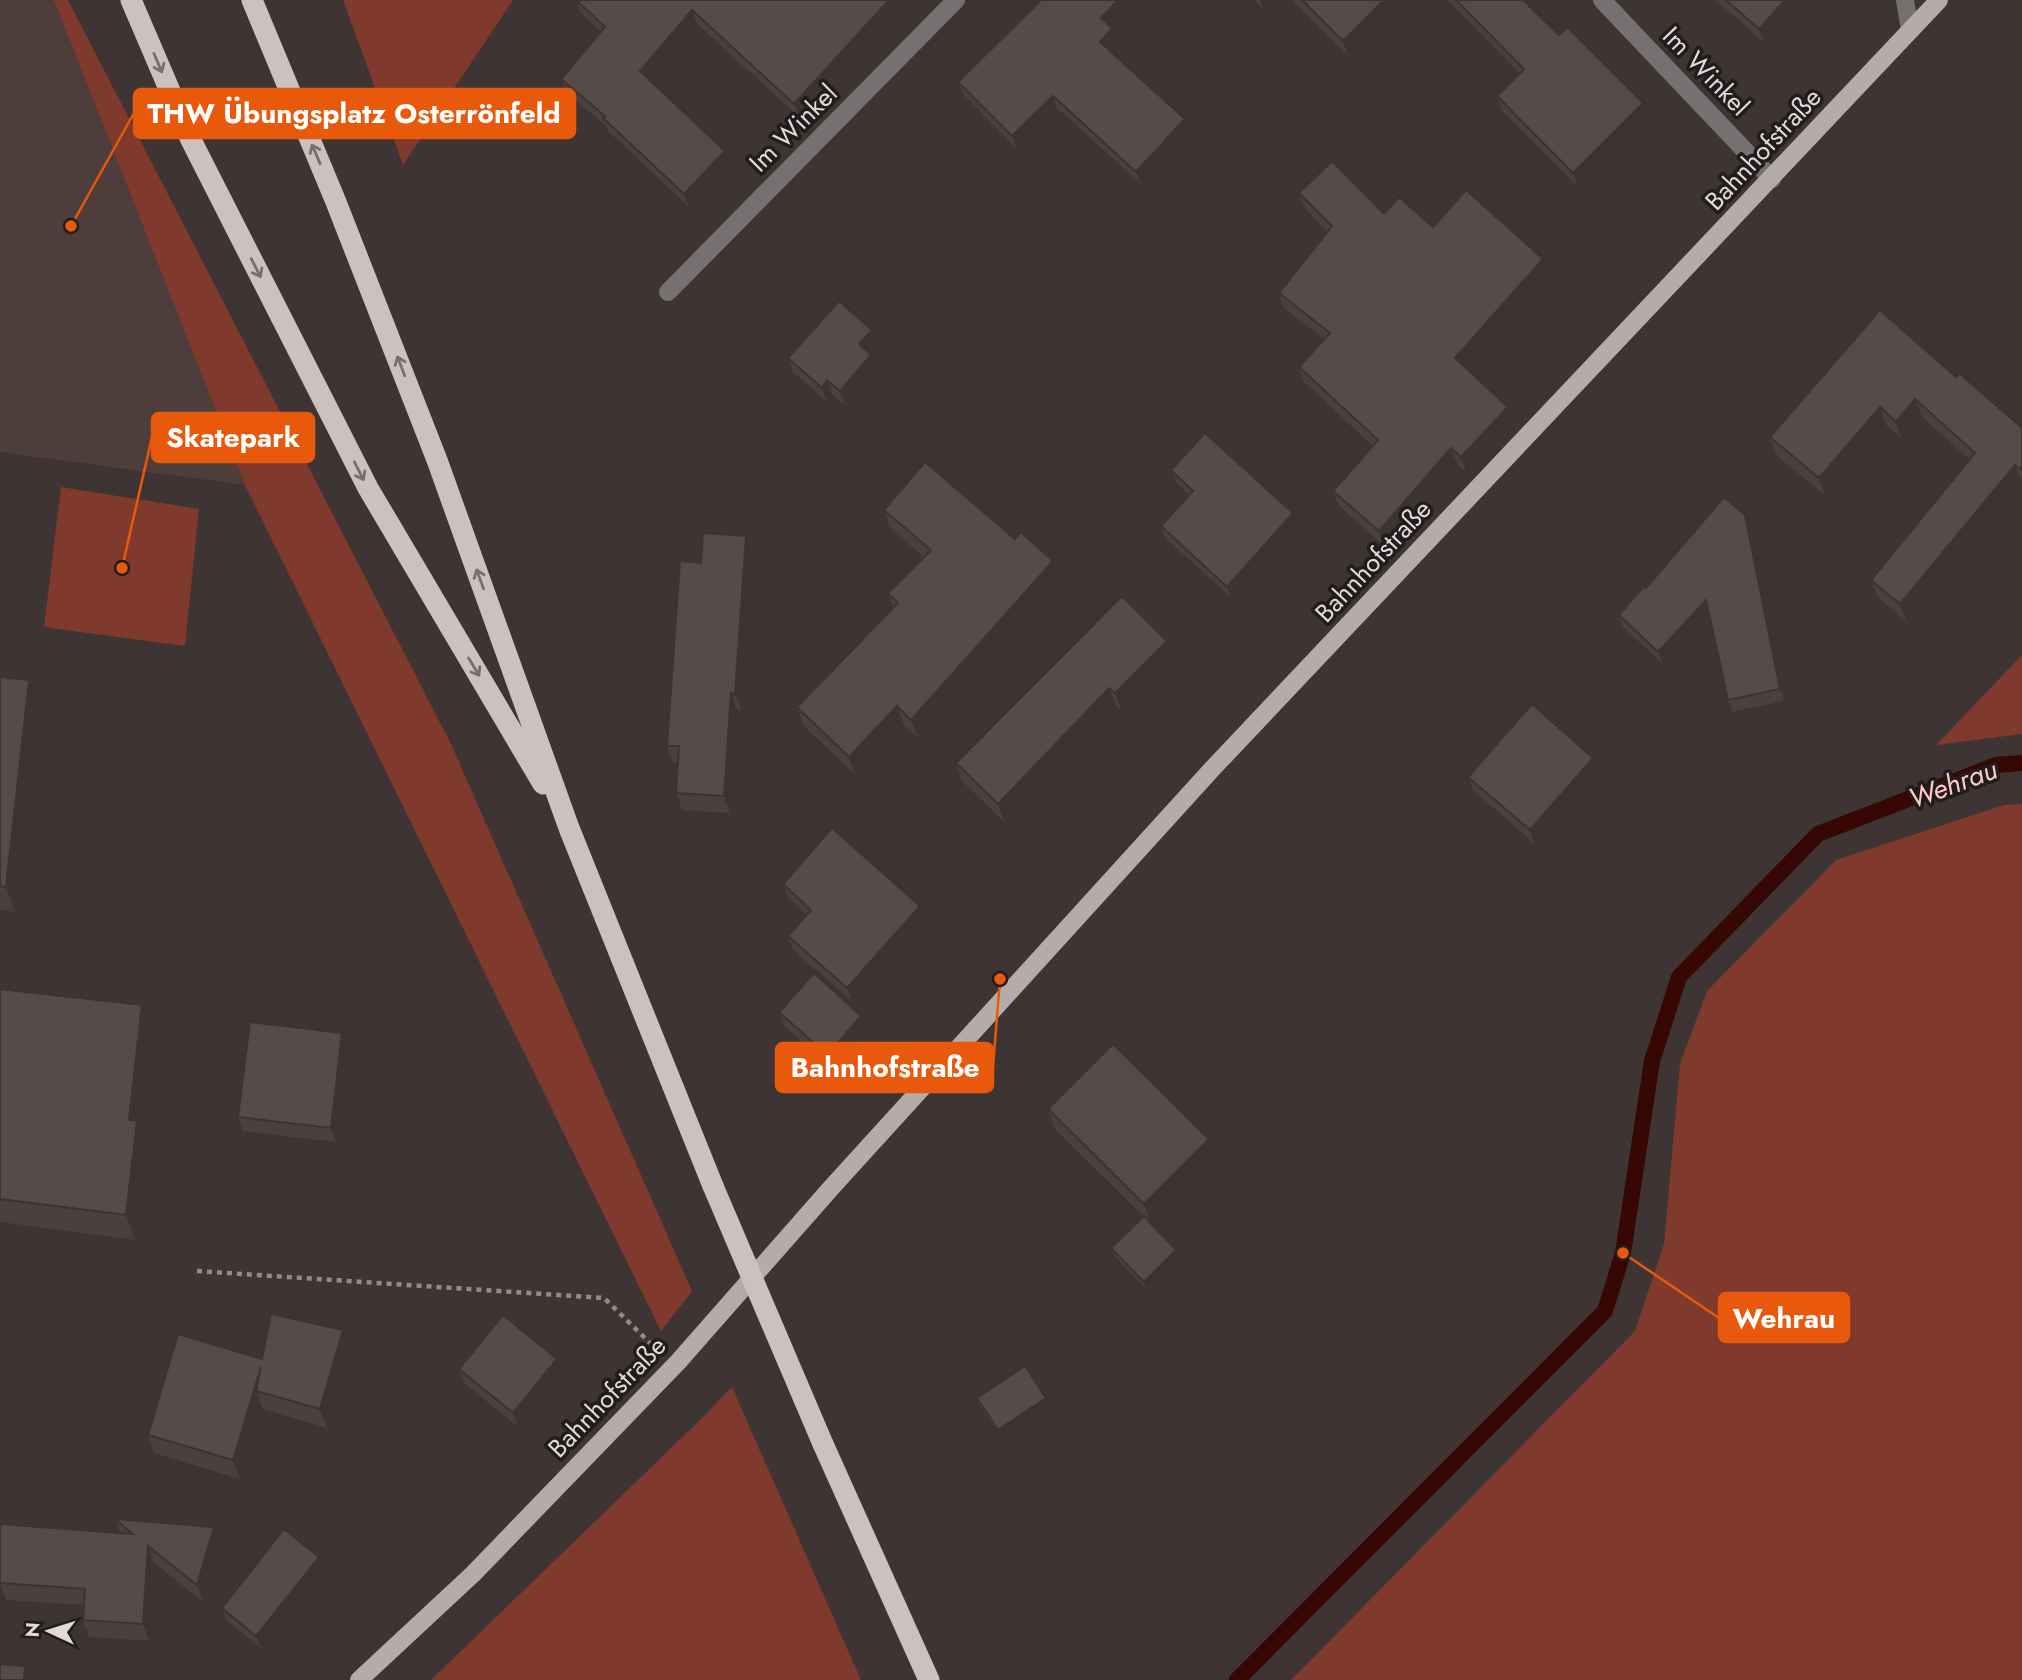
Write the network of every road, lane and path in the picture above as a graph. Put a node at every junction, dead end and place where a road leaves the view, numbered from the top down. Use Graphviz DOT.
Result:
graph roads {
  1 [pos="131,0"];
  2 [pos="252,0"];
  3 [pos="956,0"];
  4 [pos="1602,0"];
  5 [pos="1905,0"];
  6 [pos="1940,0"];
  7 [pos="1910,30"];
  8 [pos="1772,179"];
  9 [pos="668,292"];
  10 [pos="569,828"];
  11 [pos="197,1271"];
  12 [pos="678,1362"];
  13 [pos="359,1680"];
  14 [pos="929,1680"];
  1 -- 10 [label="highway, one-way"];
  10 -- 2 [label="highway, one-way"];
  3 -- 9 [label="street, Im Winkel"];
  4 -- 8 [label="street, Im Winkel"];
  5 -- 7 [label="street"];
  6 -- 7 [label="main road, Bahnhofstraße"];
  7 -- 8 [label="main road, Bahnhofstraße"];
  8 -- 12 [label="main road, Bahnhofstraße"];
  10 -- 14 [label="highway, bridge"];
  11 -- 12 [label="path"];
  12 -- 13 [label="main road, Bahnhofstraße"];
}
